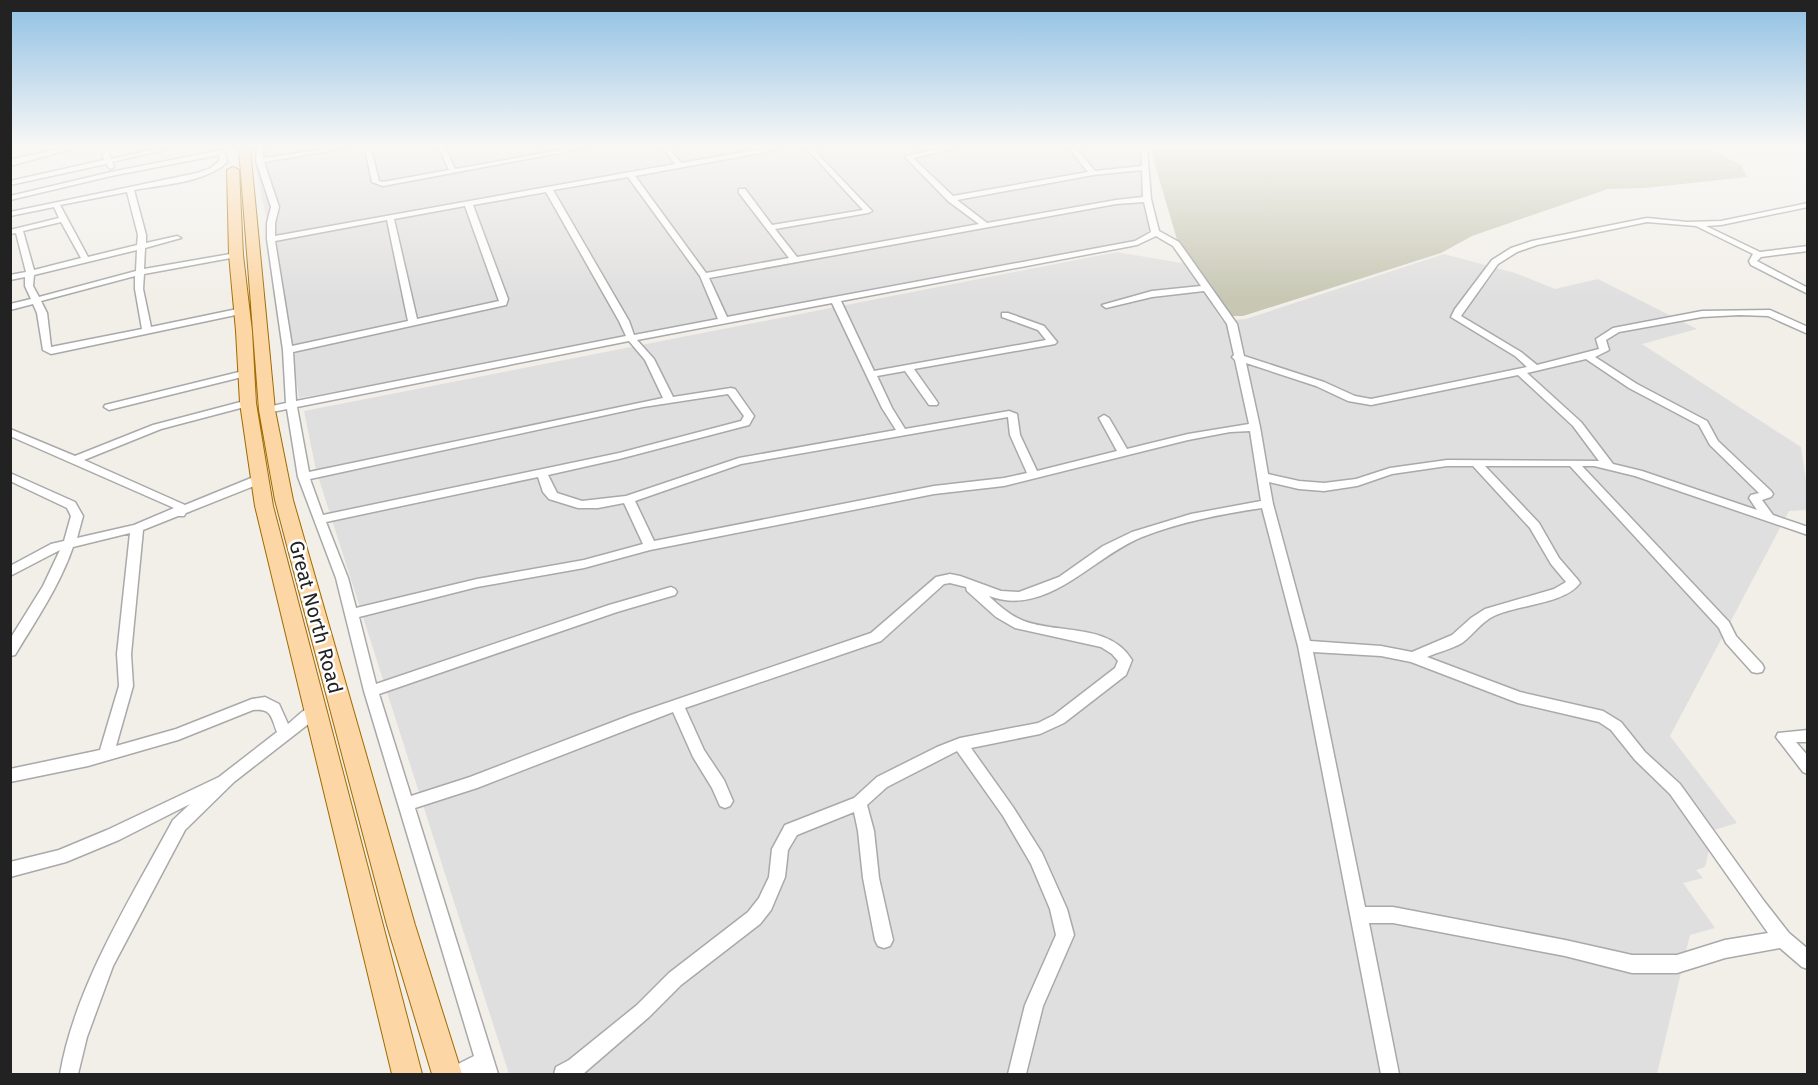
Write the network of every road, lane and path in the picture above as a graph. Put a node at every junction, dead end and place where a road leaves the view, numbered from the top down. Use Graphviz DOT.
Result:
graph roads {
  1 [pos="82,199"];
  2 [pos="133,199"];
  3 [pos="234,199"];
  4 [pos="247,199"];
  5 [pos="273,199"];
  6 [pos="491,199"];
  7 [pos="554,199"];
  8 [pos="648,199"];
  9 [pos="748,199"];
  10 [pos="856,199"];
  11 [pos="951,199"];
  12 [pos="1147,199"];
  13 [pos="468,203"];
  14 [pos="56,204"];
  15 [pos="1808,206"];
  16 [pos="10,214"];
  17 [pos="390,218"];
  18 [pos="63,219"];
  19 [pos="1694,224"];
  20 [pos="986,226"];
  21 [pos="770,228"];
  22 [pos="15,231"];
  23 [pos="1155,232"];
  24 [pos="177,238"];
  25 [pos="271,239"];
  26 [pos="141,245"];
  27 [pos="1808,248"];
  28 [pos="236,255"];
  29 [pos="1758,255"];
  30 [pos="85,258"];
  31 [pos="795,260"];
  32 [pos="30,272"];
  33 [pos="140,272"];
  34 [pos="704,276"];
  35 [pos="10,278"];
  36 [pos="943,288"];
  37 [pos="1206,288"];
  38 [pos="914,290"];
  39 [pos="1808,292"];
  40 [pos="36,300"];
  41 [pos="838,305"];
  42 [pos="1106,305"];
  43 [pos="10,307"];
  44 [pos="242,311"];
  45 [pos="1005,315"];
  46 [pos="724,322"];
  47 [pos="413,323"];
  48 [pos="147,330"];
  49 [pos="1808,331"];
  50 [pos="631,338"];
  51 [pos="288,350"];
  52 [pos="1588,356"];
  53 [pos="1238,357"];
  54 [pos="907,368"];
  55 [pos="1534,368"];
  56 [pos="1520,372"];
  57 [pos="247,374"];
  58 [pos="871,374"];
  59 [pos="669,399"];
  60 [pos="933,403"];
  61 [pos="291,405"];
  62 [pos="257,406"];
  63 [pos="109,407"];
  64 [pos="1104,418"];
  65 [pos="1254,427"];
  66 [pos="902,432"];
  67 [pos="12,434"];
  68 [pos="1123,452"];
  69 [pos="73,461"];
  70 [pos="1476,463"];
  71 [pos="1573,463"];
  72 [pos="1608,465"];
  73 [pos="542,473"];
  74 [pos="1033,475"];
  75 [pos="10,476"];
  76 [pos="304,477"];
  77 [pos="1264,477"];
  78 [pos="260,479"];
  79 [pos="628,499"];
  80 [pos="1267,504"];
  81 [pos="180,513"];
  82 [pos="1767,515"];
  83 [pos="319,520"];
  84 [pos="137,528"];
  85 [pos="1808,531"];
  86 [pos="71,544"];
  87 [pos="650,546"];
  88 [pos="10,572"];
  89 [pos="965,583"];
  90 [pos="670,592"];
  91 [pos="352,614"];
  92 [pos="1305,646"];
  93 [pos="10,651"];
  94 [pos="1413,657"];
  95 [pos="1757,668"];
  96 [pos="371,691"];
  97 [pos="677,705"];
  98 [pos="315,711"];
  99 [pos="284,733"];
  100 [pos="1808,736"];
  101 [pos="960,744"];
  102 [pos="106,755"];
  103 [pos="1808,768"];
  104 [pos="10,776"];
  105 [pos="230,777"];
  106 [pos="725,801"];
  107 [pos="859,803"];
  108 [pos="406,804"];
  109 [pos="10,870"];
  110 [pos="1359,915"];
  111 [pos="1783,939"];
  112 [pos="884,940"];
  113 [pos="1808,961"];
  114 [pos="488,1067"];
  115 [pos="69,1074"];
  116 [pos="407,1074"];
  117 [pos="447,1074"];
  118 [pos="459,1074"];
  119 [pos="563,1074"];
  120 [pos="1017,1074"];
  121 [pos="1390,1074"];
  1 -- 14 [label="street"];
  2 -- 26 [label="street"];
  3 -- 28 [label="main road, Great North Road"];
  4 -- 62 [label="main road, Great North Road"];
  5 -- 25 [label="street"];
  6 -- 13 [label="street"];
  7 -- 50 [label="street"];
  8 -- 34 [label="street"];
  9 -- 21 [label="street"];
  10 -- 21 [label="street"];
  11 -- 20 [label="street"];
  12 -- 20 [label="street"];
  12 -- 23 [label="street"];
  13 -- 17 [label="street"];
  13 -- 47 [label="street"];
  14 -- 16 [label="street"];
  14 -- 18 [label="street"];
  15 -- 19 [label="street"];
  17 -- 25 [label="street"];
  17 -- 47 [label="street"];
  18 -- 22 [label="street"];
  18 -- 30 [label="street"];
  19 -- 29 [label="street"];
  19 -- 55 [label="street"];
  20 -- 31 [label="street"];
  21 -- 31 [label="street"];
  22 -- 32 [label="street"];
  23 -- 37 [label="street"];
  23 -- 38 [label="street"];
  24 -- 26 [label="street"];
  25 -- 51 [label="street"];
  26 -- 30 [label="street"];
  26 -- 33 [label="street"];
  27 -- 29 [label="street"];
  28 -- 33 [label="street"];
  28 -- 44 [label="main road, Great North Road"];
  29 -- 39 [label="street"];
  30 -- 32 [label="street"];
  31 -- 34 [label="street"];
  32 -- 35 [label="street"];
  32 -- 40 [label="street"];
  33 -- 40 [label="street"];
  33 -- 48 [label="street"];
  34 -- 46 [label="street"];
  36 -- 38 [label="street"];
  37 -- 42 [label="street"];
  37 -- 53 [label="street"];
  38 -- 41 [label="street"];
  40 -- 43 [label="street"];
  40 -- 48 [label="street"];
  41 -- 46 [label="street"];
  41 -- 58 [label="street"];
  44 -- 48 [label="street"];
  44 -- 57 [label="main road, Great North Road"];
  45 -- 54 [label="street"];
  46 -- 50 [label="street"];
  47 -- 51 [label="street"];
  49 -- 52 [label="street"];
  50 -- 59 [label="street"];
  50 -- 61 [label="street"];
  51 -- 61 [label="street"];
  52 -- 55 [label="street"];
  52 -- 82 [label="street"];
  53 -- 56 [label="street"];
  53 -- 65 [label="street"];
  54 -- 58 [label="street"];
  54 -- 60 [label="street"];
  55 -- 56 [label="street"];
  56 -- 72 [label="street"];
  57 -- 62 [label="main road, Great North Road"];
  57 -- 63 [label="street"];
  58 -- 66 [label="street"];
  59 -- 73 [label="street"];
  59 -- 76 [label="street"];
  61 -- 62 [label="street"];
  61 -- 76 [label="street"];
  62 -- 69 [label="street"];
  62 -- 78 [label="main road, Great North Road"];
  62 -- 117 [label="main road, Great North Road"];
  64 -- 68 [label="street"];
  65 -- 68 [label="street"];
  65 -- 77 [label="street"];
  66 -- 74 [label="street"];
  66 -- 79 [label="street"];
  67 -- 69 [label="street"];
  68 -- 74 [label="street"];
  69 -- 81 [label="street"];
  70 -- 71 [label="street"];
  70 -- 77 [label="street"];
  70 -- 94 [label="street"];
  71 -- 72 [label="street"];
  71 -- 95 [label="street"];
  72 -- 82 [label="street"];
  73 -- 79 [label="street"];
  73 -- 83 [label="street"];
  74 -- 87 [label="street"];
  75 -- 86 [label="street"];
  76 -- 83 [label="street"];
  77 -- 80 [label="street"];
  78 -- 81 [label="street"];
  78 -- 98 [label="main road, Great North Road"];
  79 -- 87 [label="street"];
  80 -- 89 [label="street"];
  80 -- 92 [label="street"];
  81 -- 84 [label="street"];
  82 -- 85 [label="street"];
  83 -- 91 [label="street"];
  84 -- 86 [label="street"];
  84 -- 102 [label="street"];
  86 -- 88 [label="street"];
  86 -- 93 [label="street"];
  87 -- 91 [label="street"];
  89 -- 97 [label="street"];
  89 -- 101 [label="street"];
  90 -- 96 [label="street"];
  91 -- 96 [label="street"];
  92 -- 94 [label="street"];
  92 -- 110 [label="street"];
  94 -- 111 [label="street"];
  96 -- 108 [label="street"];
  97 -- 106 [label="street"];
  97 -- 108 [label="street"];
  98 -- 99 [label="street"];
  98 -- 116 [label="main road, Great North Road"];
  99 -- 102 [label="street"];
  99 -- 105 [label="street"];
  100 -- 103 [label="street"];
  101 -- 107 [label="street"];
  101 -- 120 [label="street"];
  102 -- 104 [label="street"];
  105 -- 109 [label="street"];
  105 -- 115 [label="street"];
  107 -- 112 [label="street"];
  107 -- 119 [label="street"];
  108 -- 114 [label="street"];
  110 -- 111 [label="street"];
  110 -- 121 [label="street"];
  111 -- 113 [label="street"];
  114 -- 118 [label="street"];
}
